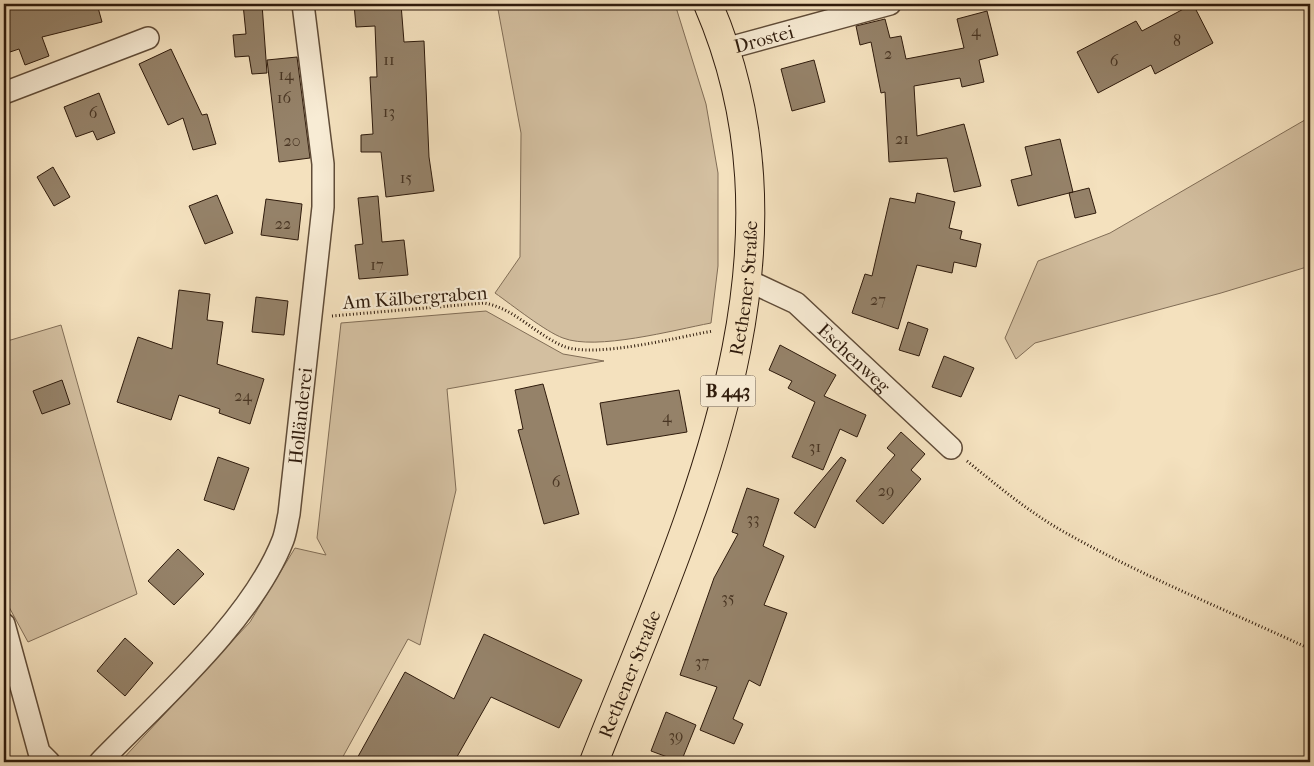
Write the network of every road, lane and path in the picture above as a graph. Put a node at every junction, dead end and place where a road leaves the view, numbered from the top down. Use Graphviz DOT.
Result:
graph roads {
  1 [pos="303,4"];
  2 [pos="708,4"];
  3 [pos="890,4"];
  4 [pos="148,38"];
  5 [pos="725,49"];
  6 [pos="4,93"];
  7 [pos="747,280"];
  8 [pos="311,318"];
  9 [pos="714,339"];
  10 [pos="952,448"];
  11 [pos="4,624"];
  12 [pos="1310,649"];
  13 [pos="49,762"];
  14 [pos="100,762"];
  15 [pos="594,762"];
  1 -- 8 [label="street, Holländerei"];
  2 -- 5 [label="main road, Rethener Straße / B 443"];
  3 -- 5 [label="street, Drostei"];
  4 -- 6 [label="street"];
  5 -- 7 [label="main road, Rethener Straße / B 443"];
  7 -- 10 [label="street, Eschenweg"];
  7 -- 15 [label="main road, Rethener Straße / B 443"];
  8 -- 9 [label="path, Am Kälbergraben"];
  8 -- 14 [label="street, Holländerei"];
  10 -- 12 [label="path"];
  11 -- 13 [label="street"];
}
